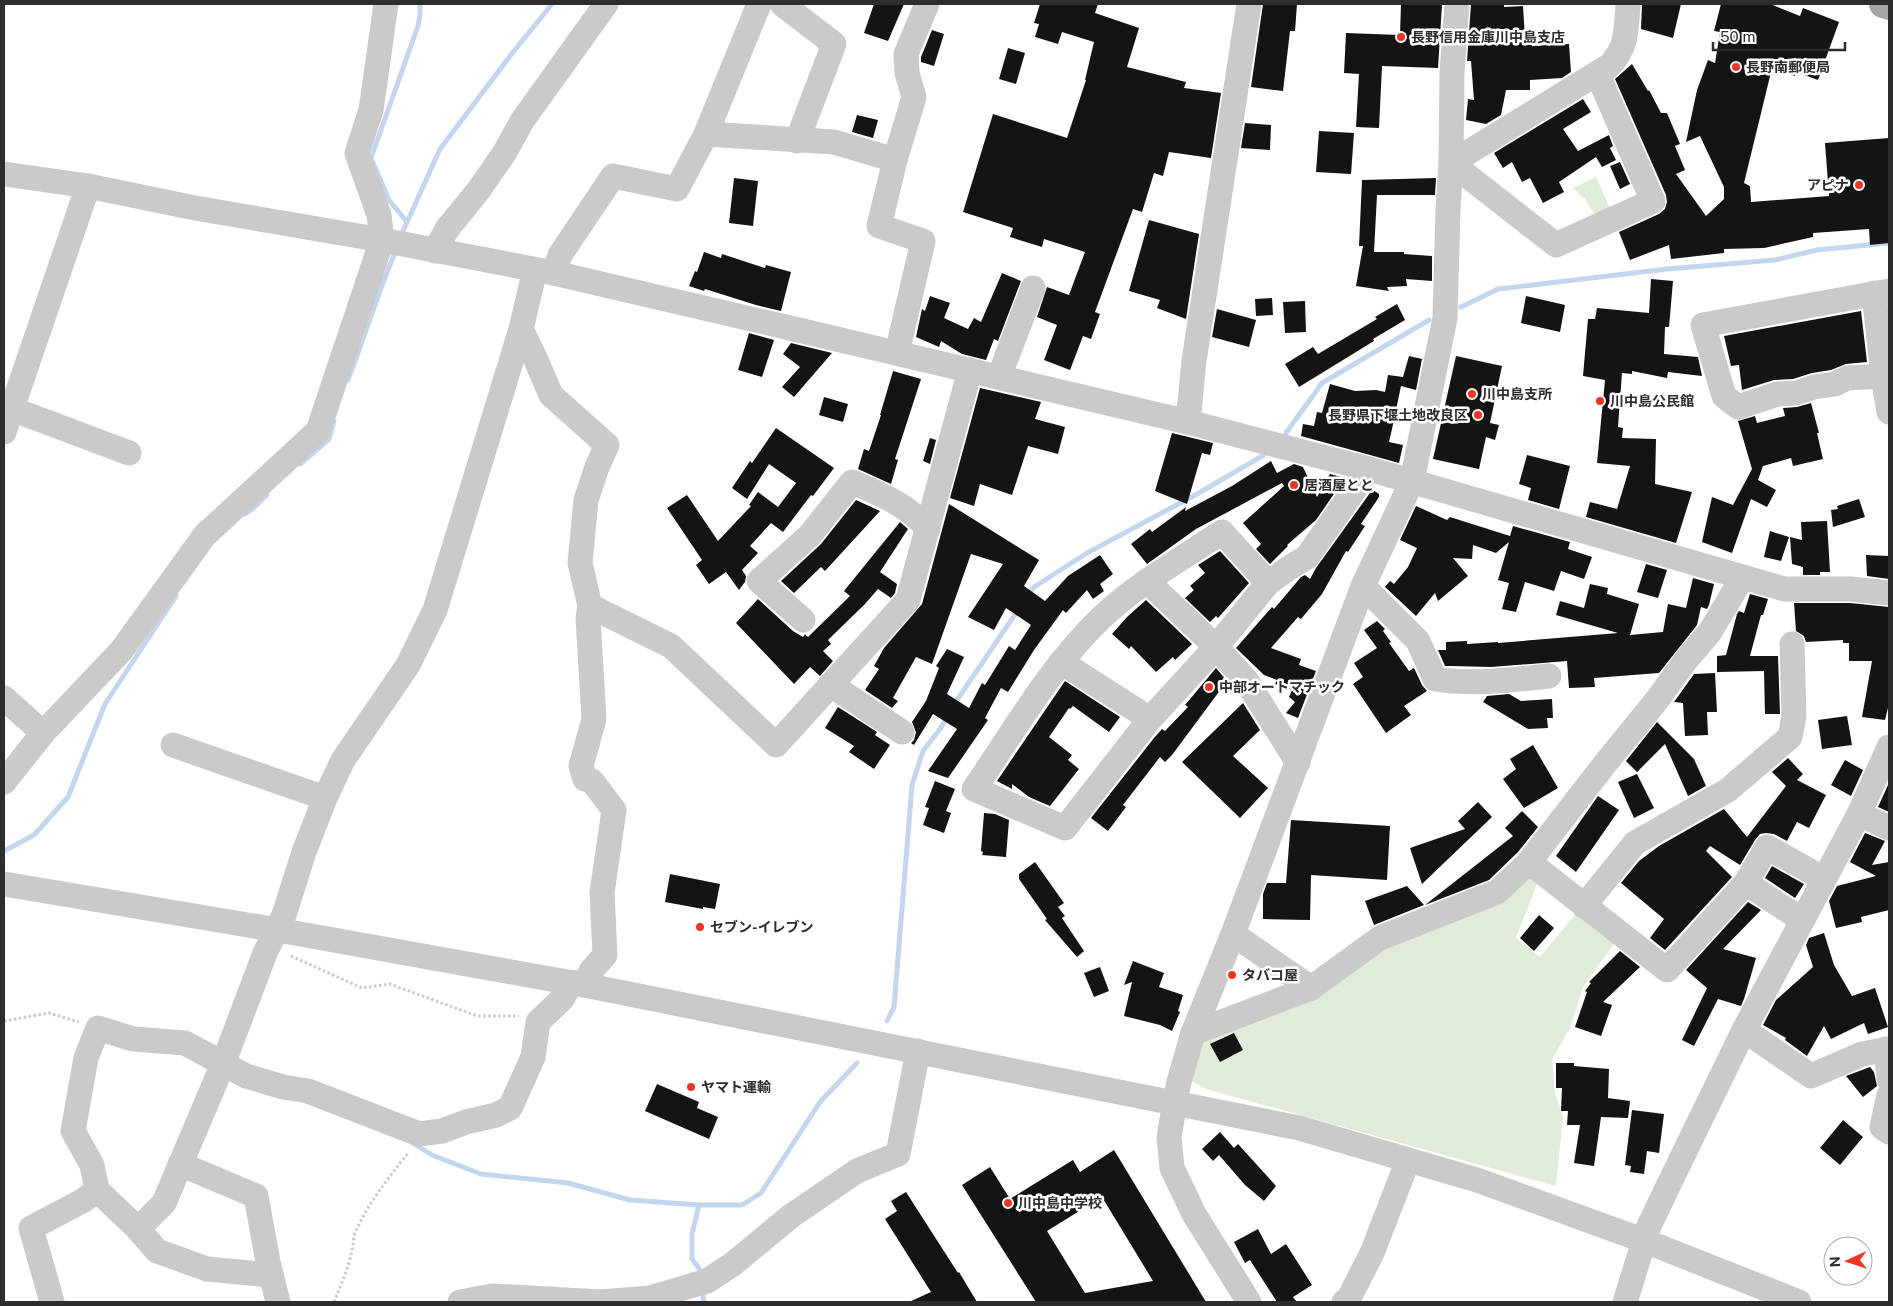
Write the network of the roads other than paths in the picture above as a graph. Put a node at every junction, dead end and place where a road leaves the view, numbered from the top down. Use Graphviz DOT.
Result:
graph roads {
  1 [pos="386,4"];
  2 [pos="606,4"];
  3 [pos="759,4"];
  4 [pos="782,4"];
  5 [pos="927,4"];
  6 [pos="1249,4"];
  7 [pos="1457,4"];
  8 [pos="1628,4"];
  9 [pos="1883,4"];
  10 [pos="1889,6"];
  11 [pos="1597,73"];
  12 [pos="706,134"];
  13 [pos="797,141"];
  14 [pos="895,160"];
  15 [pos="1451,163"];
  16 [pos="4,174"];
  17 [pos="88,186"];
  18 [pos="382,240"];
  19 [pos="435,251"];
  20 [pos="544,271"];
  21 [pos="1033,288"];
  22 [pos="1882,292"];
  23 [pos="521,330"];
  24 [pos="897,353"];
  25 [pos="970,370"];
  26 [pos="1883,376"];
  27 [pos="998,377"];
  28 [pos="12,409"];
  29 [pos="1889,412"];
  30 [pos="1188,422"];
  31 [pos="4,432"];
  32 [pos="129,453"];
  33 [pos="1369,469"];
  34 [pos="1412,481"];
  35 [pos="928,529"];
  36 [pos="1742,578"];
  37 [pos="1147,580"];
  38 [pos="1268,583"];
  39 [pos="1363,586"];
  40 [pos="1889,592"];
  41 [pos="590,606"];
  42 [pos="803,620"];
  43 [pos="1792,644"];
  44 [pos="1216,647"];
  45 [pos="1061,662"];
  46 [pos="1549,676"];
  47 [pos="831,685"];
  48 [pos="4,698"];
  49 [pos="1150,719"];
  50 [pos="902,732"];
  51 [pos="43,733"];
  52 [pos="172,744"];
  53 [pos="1889,747"];
  54 [pos="1298,763"];
  55 [pos="4,782"];
  56 [pos="326,798"];
  57 [pos="1858,814"];
  58 [pos="1889,828"];
  59 [pos="1529,862"];
  60 [pos="1824,879"];
  61 [pos="1746,882"];
  62 [pos="4,884"];
  63 [pos="1584,906"];
  64 [pos="1802,920"];
  65 [pos="278,930"];
  66 [pos="1234,934"];
  67 [pos="578,984"];
  68 [pos="1311,988"];
  69 [pos="1744,1030"];
  70 [pos="1193,1033"];
  71 [pos="1888,1049"];
  72 [pos="918,1052"];
  73 [pos="223,1064"];
  74 [pos="1889,1079"];
  75 [pos="1889,1095"];
  76 [pos="1175,1102"];
  77 [pos="1889,1132"];
  78 [pos="1408,1160"];
  79 [pos="180,1164"];
  80 [pos="97,1190"];
  81 [pos="138,1229"];
  82 [pos="1645,1240"];
  83 [pos="271,1275"];
  84 [pos="650,1300"];
  85 [pos="52,1302"];
  86 [pos="278,1302"];
  87 [pos="460,1302"];
  88 [pos="1249,1302"];
  89 [pos="1344,1302"];
  90 [pos="1625,1302"];
  91 [pos="1799,1302"];
  1 -- 18 [label="street"];
  2 -- 19 [label="street"];
  3 -- 12 [label="street"];
  4 -- 13 [label="street"];
  5 -- 14 [label="street"];
  6 -- 30 [label="street"];
  7 -- 15 [label="street"];
  8 -- 11 [label="street"];
  9 -- 10 [label="main road"];
  11 -- 15 [label="street"];
  11 -- 15 [label="street"];
  12 -- 13 [label="street"];
  12 -- 20 [label="street"];
  13 -- 14 [label="street"];
  14 -- 24 [label="street"];
  15 -- 34 [label="street"];
  16 -- 17 [label="street"];
  17 -- 18 [label="street"];
  17 -- 28 [label="street"];
  18 -- 19 [label="street"];
  18 -- 51 [label="street"];
  19 -- 20 [label="street"];
  20 -- 23 [label="street"];
  20 -- 24 [label="street"];
  21 -- 27 [label="street"];
  22 -- 26 [label="street"];
  22 -- 26 [label="street"];
  23 -- 41 [label="street"];
  23 -- 56 [label="street"];
  24 -- 25 [label="street"];
  25 -- 27 [label="street"];
  25 -- 35 [label="street"];
  26 -- 29 [label="street"];
  27 -- 30 [label="street"];
  28 -- 31 [label="street"];
  28 -- 32 [label="street"];
  30 -- 33 [label="street"];
  33 -- 34 [label="street"];
  33 -- 38 [label="street"];
  34 -- 36 [label="street"];
  34 -- 39 [label="street"];
  35 -- 42 [label="street"];
  35 -- 47 [label="street"];
  36 -- 40 [label="street"];
  36 -- 59 [label="street"];
  37 -- 38 [label="street"];
  37 -- 44 [label="street"];
  37 -- 45 [label="street"];
  38 -- 44 [label="street"];
  39 -- 46 [label="street"];
  39 -- 54 [label="street"];
  41 -- 47 [label="street"];
  41 -- 67 [label="street"];
  43 -- 63 [label="street"];
  44 -- 49 [label="street"];
  44 -- 54 [label="street"];
  45 -- 49 [label="street"];
  45 -- 49 [label="street"];
  47 -- 50 [label="street"];
  48 -- 51 [label="street"];
  51 -- 55 [label="street"];
  52 -- 56 [label="street"];
  53 -- 57 [label="street"];
  54 -- 66 [label="street"];
  56 -- 65 [label="street"];
  57 -- 58 [label="street"];
  57 -- 60 [label="street"];
  59 -- 63 [label="street"];
  59 -- 68 [label="street"];
  60 -- 61 [label="street"];
  60 -- 64 [label="street"];
  61 -- 63 [label="street"];
  61 -- 64 [label="street"];
  62 -- 65 [label="street"];
  64 -- 69 [label="street"];
  65 -- 67 [label="street"];
  65 -- 73 [label="street"];
  66 -- 68 [label="street"];
  66 -- 70 [label="street"];
  67 -- 72 [label="street"];
  67 -- 73 [label="street"];
  68 -- 70 [label="street"];
  69 -- 71 [label="street"];
  69 -- 82 [label="street"];
  70 -- 76 [label="street"];
  71 -- 74 [label="street"];
  72 -- 76 [label="street"];
  72 -- 84 [label="street"];
  73 -- 79 [label="street"];
  73 -- 80 [label="street"];
  75 -- 77 [label="street"];
  76 -- 78 [label="street"];
  76 -- 88 [label="street"];
  78 -- 82 [label="street"];
  78 -- 89 [label="street"];
  79 -- 81 [label="street"];
  79 -- 83 [label="street"];
  80 -- 81 [label="street"];
  80 -- 85 [label="street"];
  81 -- 83 [label="street"];
  82 -- 90 [label="street"];
  82 -- 91 [label="street"];
  83 -- 86 [label="street"];
  84 -- 87 [label="street"];
}
